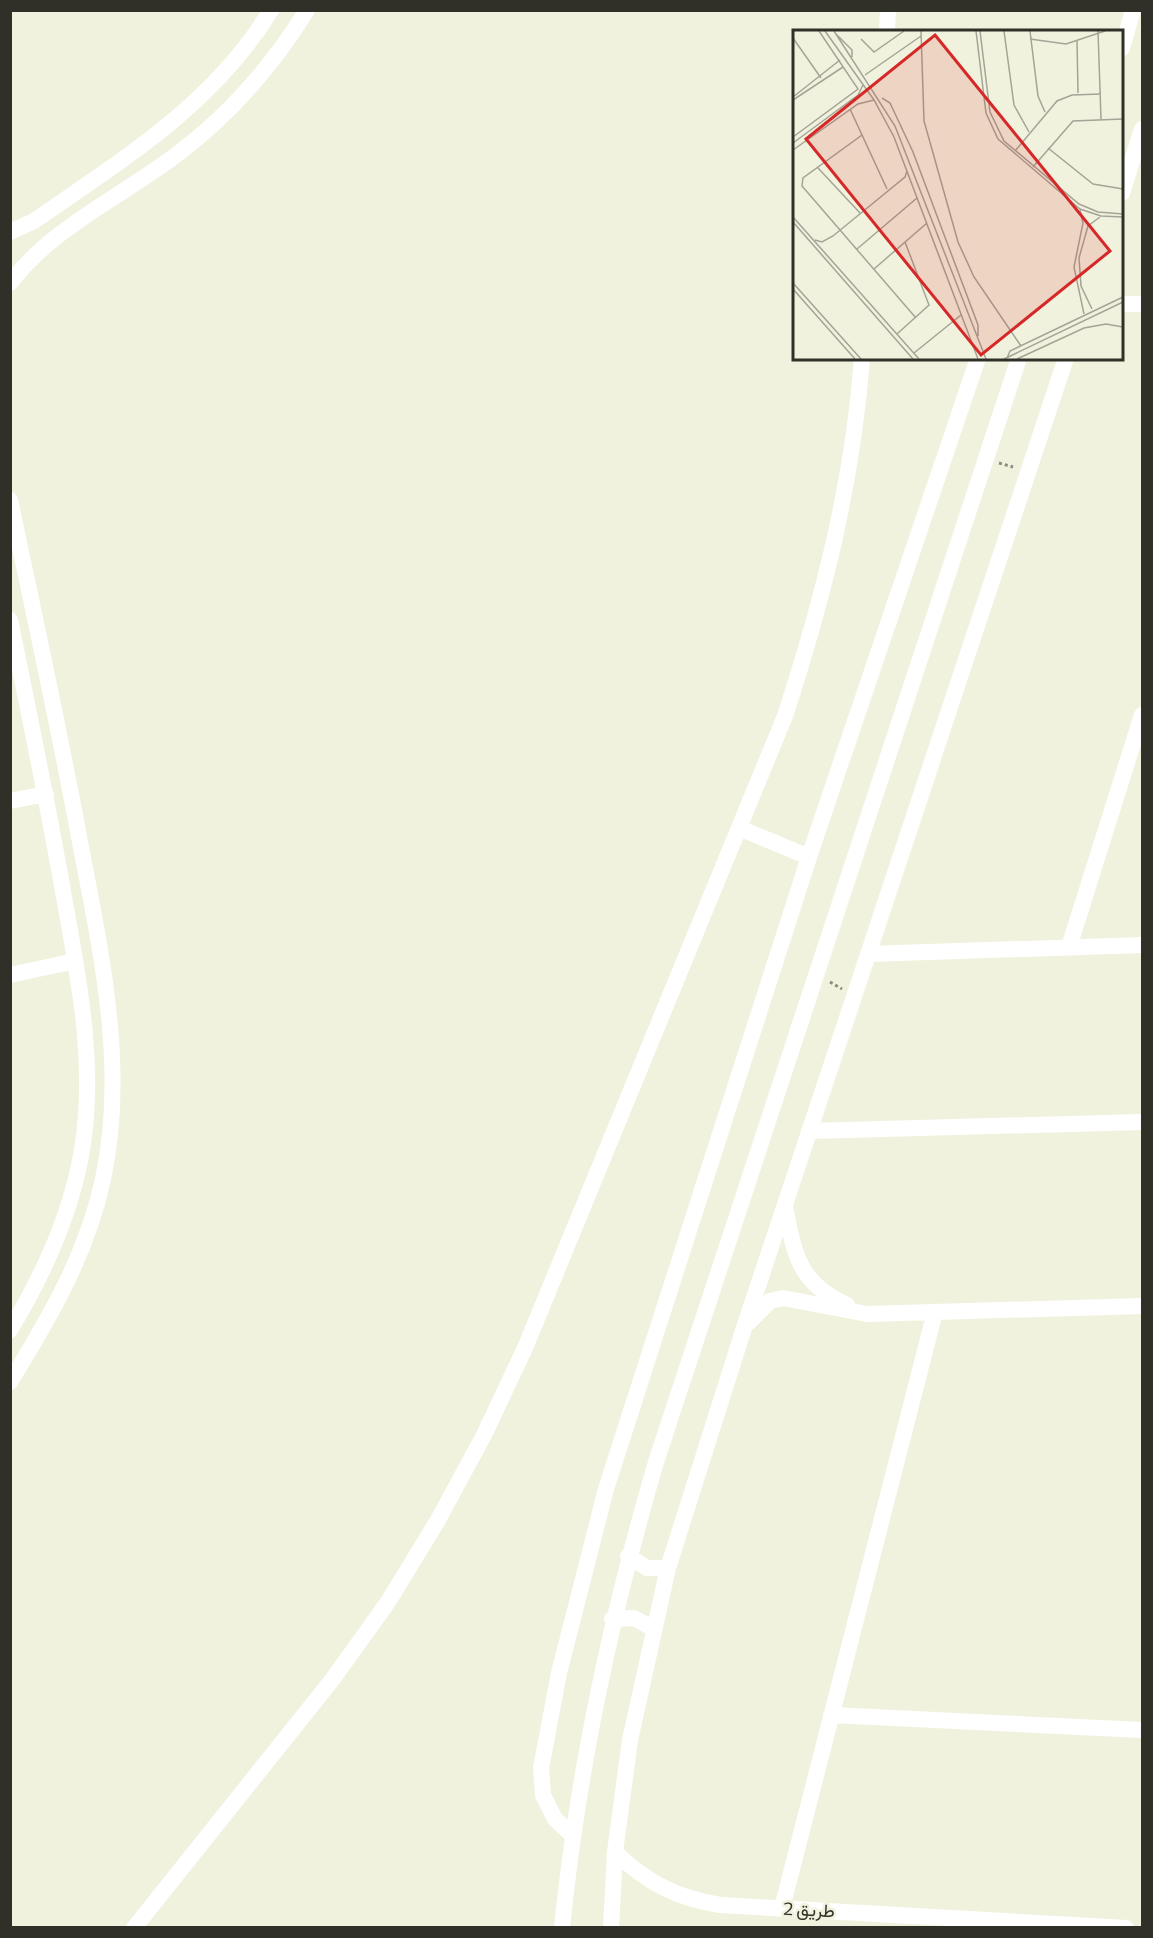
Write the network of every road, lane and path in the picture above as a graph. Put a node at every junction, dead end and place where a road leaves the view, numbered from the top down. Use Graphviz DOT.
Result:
graph roads {
  1 [pos="271,10"];
  2 [pos="307,10"];
  3 [pos="888,10"];
  4 [pos="1133,10"];
  5 [pos="887,30"];
  6 [pos="1123,45"];
  7 [pos="1143,129"];
  8 [pos="1123,190"];
  9 [pos="10,231"];
  10 [pos="10,283"];
  11 [pos="1123,304"];
  12 [pos="1143,304"];
  13 [pos="862,360"];
  14 [pos="977,360"];
  15 [pos="1018,360"];
  16 [pos="1065,360"];
  17 [pos="985,459"];
  18 [pos="1029,472"];
  19 [pos="10,500"];
  20 [pos="10,620"];
  21 [pos="1143,715"];
  22 [pos="46,794"];
  23 [pos="10,801"];
  24 [pos="739,828"];
  25 [pos="809,857"];
  26 [pos="1143,945"];
  27 [pos="1069,947"];
  28 [pos="868,954"];
  29 [pos="75,961"];
  30 [pos="10,975"];
  31 [pos="815,975"];
  32 [pos="855,994"];
  33 [pos="1143,1122"];
  34 [pos="809,1131"];
  35 [pos="785,1205"];
  36 [pos="1143,1306"];
  37 [pos="934,1312"];
  38 [pos="867,1314"];
  39 [pos="744,1328"];
  40 [pos="10,1330"];
  41 [pos="10,1382"];
  42 [pos="628,1556"];
  43 [pos="668,1568"];
  44 [pos="612,1619"];
  45 [pos="654,1629"];
  46 [pos="831,1715"];
  47 [pos="1143,1730"];
  48 [pos="571,1834"];
  49 [pos="615,1852"];
  50 [pos="782,1908"];
  51 [pos="134,1928"];
  52 [pos="562,1928"];
  53 [pos="611,1928"];
  54 [pos="1126,1928"];
  1 -- 9 [label="street"];
  2 -- 10 [label="street"];
  3 -- 5 [label="street"];
  4 -- 6 [label="street"];
  7 -- 8 [label="street"];
  11 -- 12 [label="street"];
  13 -- 24 [label="street"];
  14 -- 25 [label="street"];
  15 -- 17 [label="street"];
  16 -- 18 [label="street"];
  17 -- 18 [label="path"];
  17 -- 31 [label="street"];
  18 -- 28 [label="street"];
  19 -- 41 [label="street"];
  20 -- 22 [label="street"];
  21 -- 27 [label="street"];
  22 -- 23 [label="street"];
  22 -- 29 [label="street"];
  24 -- 25 [label="street"];
  24 -- 51 [label="street"];
  25 -- 48 [label="street"];
  26 -- 27 [label="street"];
  27 -- 28 [label="street"];
  28 -- 32 [label="street"];
  29 -- 30 [label="street"];
  29 -- 40 [label="street"];
  31 -- 32 [label="path"];
  31 -- 42 [label="street"];
  32 -- 34 [label="street"];
  33 -- 34 [label="street"];
  34 -- 35 [label="street"];
  35 -- 38 [label="street"];
  35 -- 39 [label="street"];
  36 -- 37 [label="street"];
  37 -- 38 [label="street"];
  37 -- 46 [label="street"];
  38 -- 39 [label="street"];
  39 -- 43 [label="street"];
  42 -- 43 [label="street"];
  42 -- 44 [label="street"];
  43 -- 45 [label="street"];
  44 -- 45 [label="street"];
  44 -- 48 [label="street"];
  45 -- 49 [label="street"];
  46 -- 47 [label="street"];
  46 -- 50 [label="street"];
  48 -- 52 [label="street"];
  49 -- 50 [label="street, طريق 2"];
  49 -- 53 [label="street"];
  50 -- 54 [label="street, طريق 2"];
}
